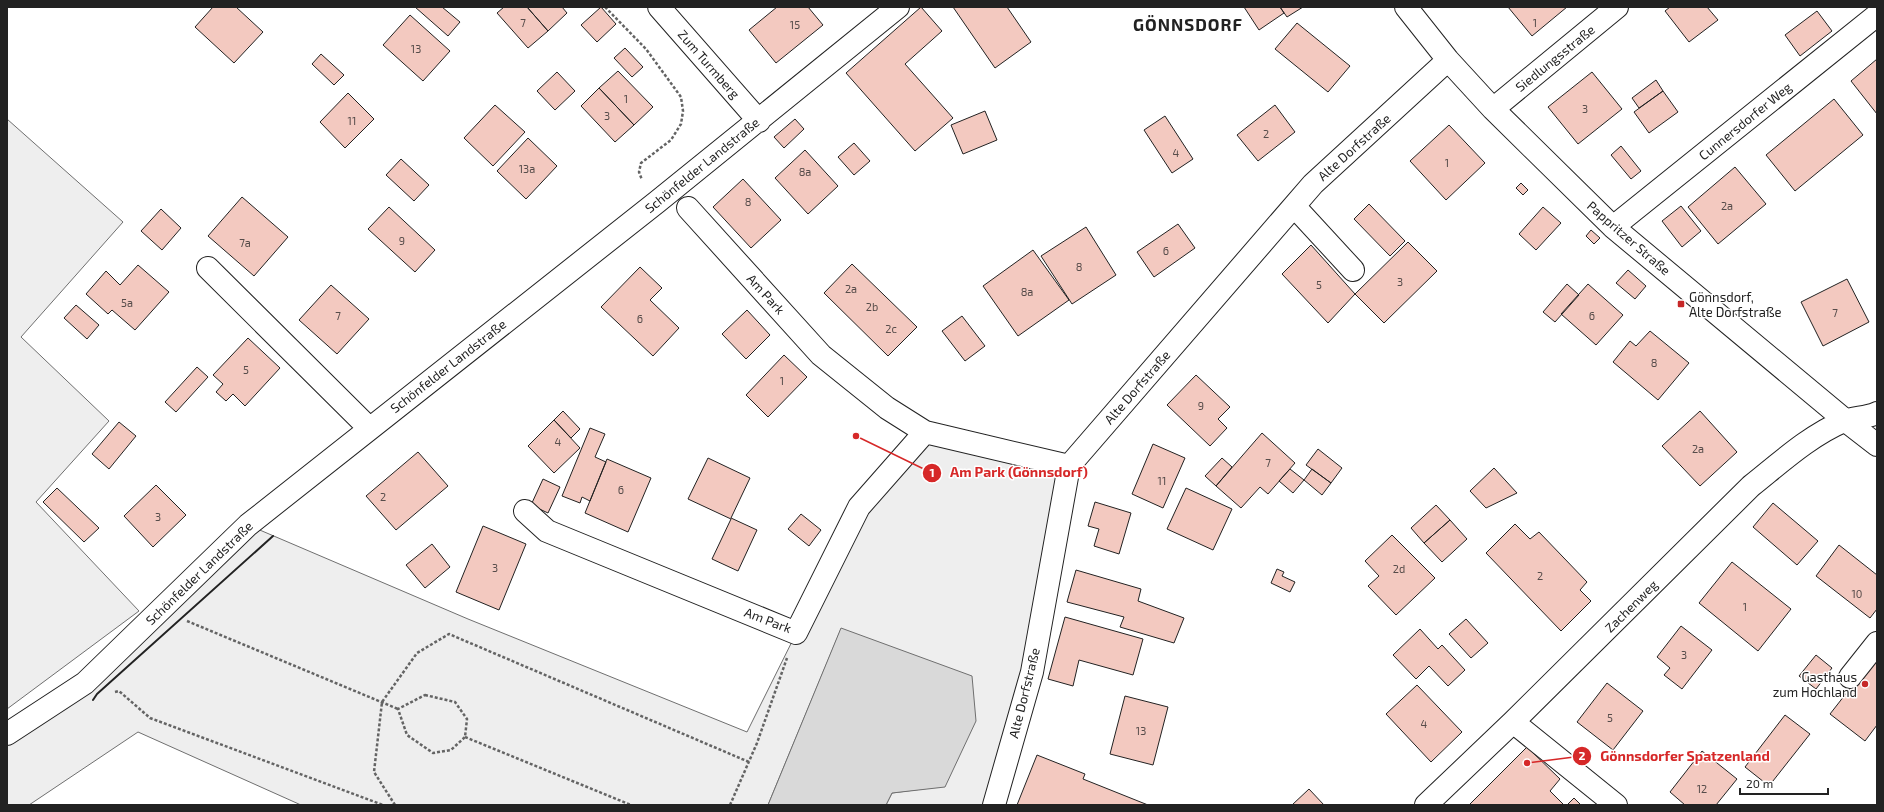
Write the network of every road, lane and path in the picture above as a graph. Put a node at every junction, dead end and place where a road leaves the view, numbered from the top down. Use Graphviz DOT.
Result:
graph roads {
  1 [pos="605,7"];
  2 [pos="898,7"];
  3 [pos="1406,7"];
  4 [pos="1617,7"];
  5 [pos="665,9"];
  6 [pos="1877,15"];
  7 [pos="1448,60"];
  8 [pos="1493,109"];
  9 [pos="759,121"];
  10 [pos="657,202"];
  11 [pos="1294,206"];
  12 [pos="688,208"];
  13 [pos="1613,227"];
  14 [pos="208,268"];
  15 [pos="1353,270"];
  16 [pos="1877,413"];
  17 [pos="1846,421"];
  18 [pos="369,428"];
  19 [pos="925,432"];
  20 [pos="1877,445"];
  21 [pos="1069,466"];
  22 [pos="525,510"];
  23 [pos="167,604"];
  24 [pos="796,633"];
  25 [pos="1877,643"];
  26 [pos="1850,677"];
  27 [pos="85,683"];
  28 [pos="382,702"];
  29 [pos="398,709"];
  30 [pos="1513,722"];
  31 [pos="7,734"];
  32 [pos="465,737"];
  33 [pos="749,762"];
  34 [pos="383,805"];
  35 [pos="395,805"];
  36 [pos="631,805"];
  37 [pos="730,805"];
  38 [pos="994,805"];
  39 [pos="1426,805"];
  40 [pos="1616,805"];
  1 -- 10 [label="path"];
  2 -- 9 [label="street, Schönfelder Landstraße"];
  3 -- 7 [label="street, Pappritzer Straße"];
  4 -- 8 [label="street, Siedlungsstraße"];
  5 -- 9 [label="street, Zum Turmberg"];
  6 -- 13 [label="street, Cunnersdorfer Weg"];
  7 -- 8 [label="street, Pappritzer Straße"];
  7 -- 11 [label="street, Alte Dorfstraße"];
  8 -- 13 [label="street, Pappritzer Straße"];
  9 -- 10 [label="street, Schönfelder Landstraße"];
  10 -- 18 [label="street, Schönfelder Landstraße"];
  11 -- 15 [label="street"];
  11 -- 21 [label="street, Alte Dorfstraße"];
  12 -- 19 [label="street, Am Park"];
  13 -- 17 [label="street, Pappritzer Straße"];
  14 -- 18 [label="street"];
  16 -- 17 [label="street, Zachenweg"];
  17 -- 20 [label="street, Pappritzer Straße"];
  17 -- 30 [label="street, Zachenweg"];
  18 -- 23 [label="street, Schönfelder Landstraße"];
  19 -- 21 [label="street, Am Park"];
  19 -- 24 [label="street, Am Park"];
  21 -- 38 [label="street, Alte Dorfstraße"];
  22 -- 24 [label="street, Am Park"];
  23 -- 27 [label="street, Schönfelder Landstraße"];
  23 -- 28 [label="path"];
  24 -- 33 [label="path"];
  25 -- 26 [label="street"];
  27 -- 31 [label="street, Schönfelder Landstraße"];
  27 -- 34 [label="path"];
  28 -- 29 [label="path"];
  28 -- 33 [label="path"];
  28 -- 35 [label="path"];
  29 -- 32 [label="path"];
  29 -- 32 [label="path"];
  30 -- 39 [label="street, Zachenweg"];
  30 -- 40 [label="street"];
  32 -- 36 [label="path"];
  33 -- 37 [label="path"];
}
